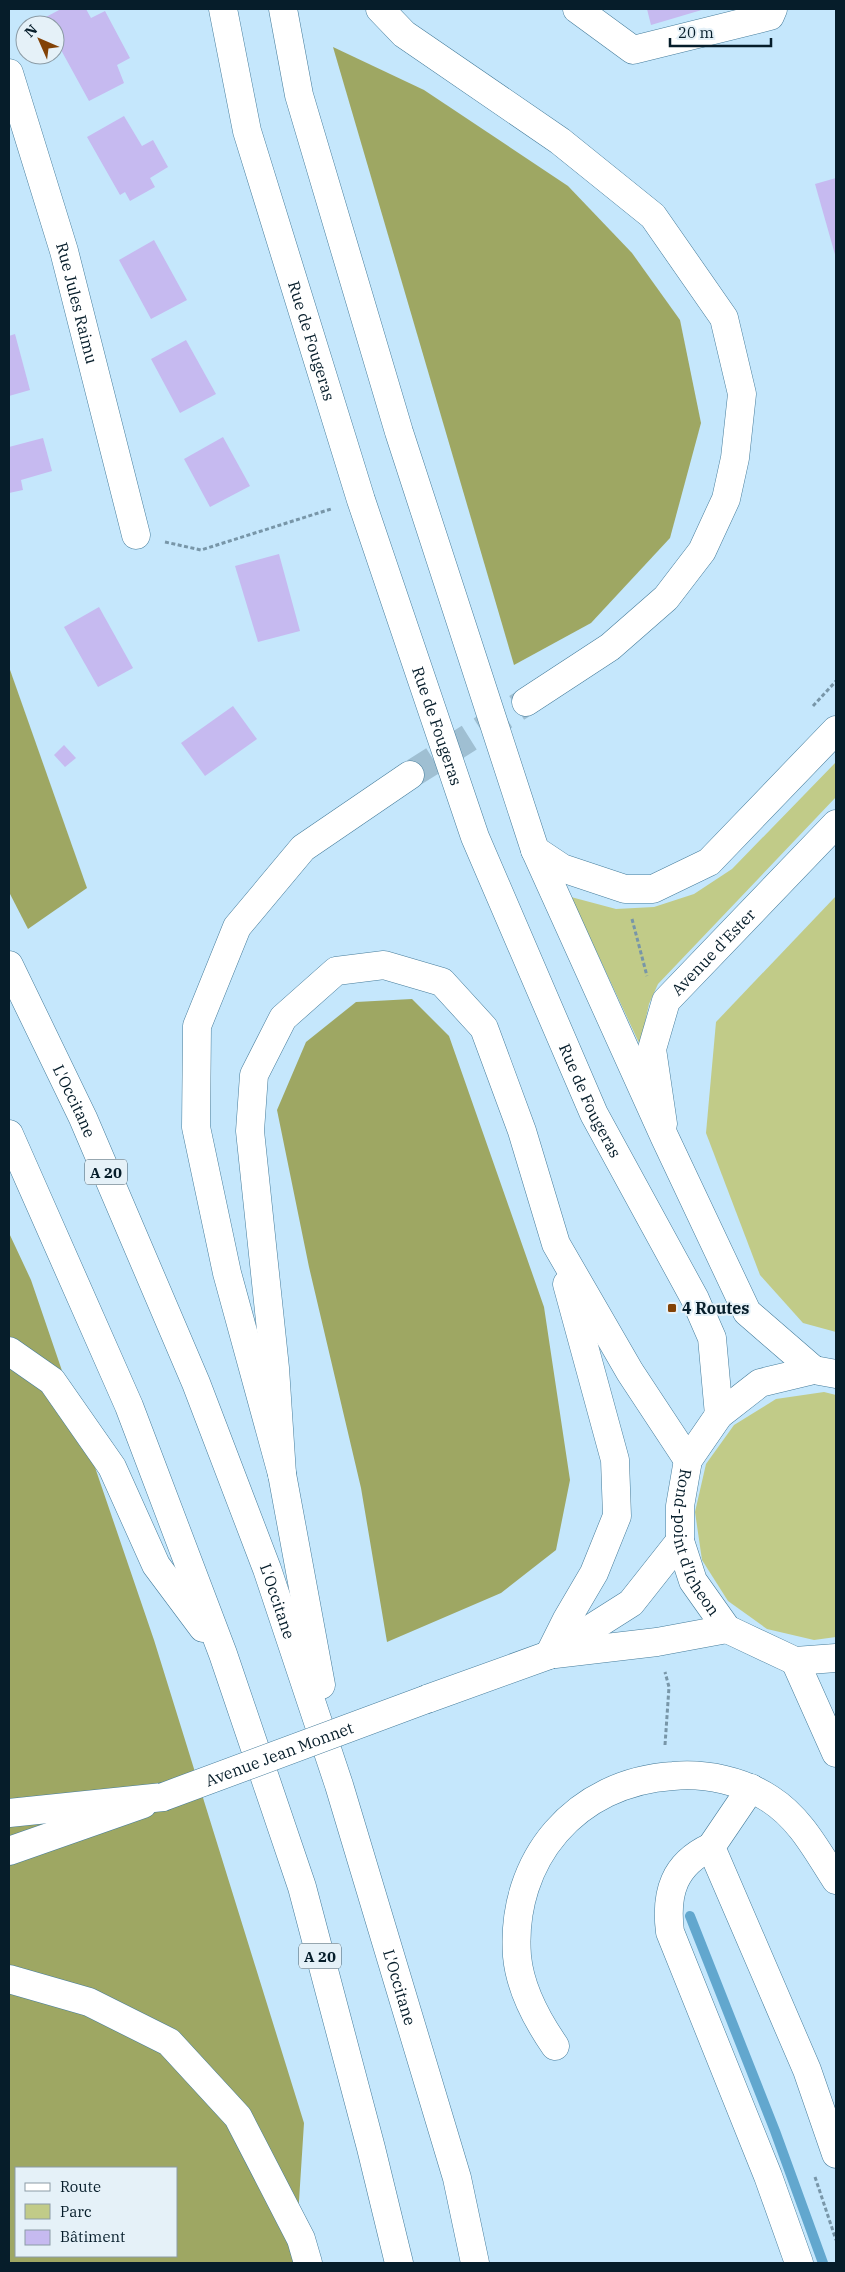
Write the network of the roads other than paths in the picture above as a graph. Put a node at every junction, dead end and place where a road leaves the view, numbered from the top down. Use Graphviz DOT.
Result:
graph roads {
  1 [pos="222,9"];
  2 [pos="283,9"];
  3 [pos="380,9"];
  4 [pos="577,9"];
  5 [pos="773,9"];
  6 [pos="9,73"];
  7 [pos="136,535"];
  8 [pos="526,702"];
  9 [pos="836,730"];
  10 [pos="410,776"];
  11 [pos="836,824"];
  12 [pos="536,850"];
  13 [pos="9,965"];
  14 [pos="9,1134"];
  15 [pos="665,1138"];
  16 [pos="556,1244"];
  17 [pos="9,1351"];
  18 [pos="825,1372"];
  19 [pos="719,1415"];
  20 [pos="688,1460"];
  21 [pos="282,1474"];
  22 [pos="680,1541"];
  23 [pos="727,1629"];
  24 [pos="223,1654"];
  25 [pos="549,1655"];
  26 [pos="836,1658"];
  27 [pos="795,1661"];
  28 [pos="836,1753"];
  29 [pos="339,1785"];
  30 [pos="751,1788"];
  31 [pos="163,1798"];
  32 [pos="9,1813"];
  33 [pos="711,1847"];
  34 [pos="9,1850"];
  35 [pos="836,1880"];
  36 [pos="9,1979"];
  37 [pos="555,2046"];
  38 [pos="836,2154"];
  39 [pos="308,2263"];
  40 [pos="399,2263"];
  41 [pos="475,2263"];
  42 [pos="799,2263"];
  1 -- 19 [label="main road, Rue de Fougeras"];
  2 -- 12 [label="main road"];
  3 -- 8 [label="main road"];
  4 -- 5 [label="main road"];
  6 -- 7 [label="main road, Rue Jules Raimu"];
  9 -- 12 [label="main road"];
  10 -- 21 [label="main road"];
  11 -- 15 [label="main road, Avenue d'Ester"];
  12 -- 15 [label="main road"];
  13 -- 29 [label="main road, L'Occitane / A 20"];
  14 -- 24 [label="main road, A 20"];
  15 -- 18 [label="main road"];
  16 -- 20 [label="main road"];
  16 -- 21 [label="main road"];
  16 -- 25 [label="main road"];
  17 -- 24 [label="main road"];
  18 -- 19 [label="main road, Rond-point d'Icheon"];
  19 -- 20 [label="main road, Rond-point d'Icheon"];
  20 -- 22 [label="main road, Rond-point d'Icheon"];
  21 -- 29 [label="main road"];
  22 -- 23 [label="main road, Rond-point d'Icheon"];
  22 -- 25 [label="main road, Avenue Jean Monnet"];
  23 -- 25 [label="main road, Avenue Jean Monnet"];
  23 -- 27 [label="main road, Rond-point d'Icheon"];
  24 -- 40 [label="main road, A 20"];
  25 -- 31 [label="main road, Avenue Jean Monnet, bridge"];
  26 -- 27 [label="main road, Rond-point d'Icheon"];
  27 -- 28 [label="main road"];
  29 -- 41 [label="main road, L'Occitane / A 20"];
  30 -- 33 [label="main road"];
  30 -- 35 [label="main road"];
  30 -- 37 [label="main road"];
  31 -- 32 [label="main road"];
  31 -- 34 [label="main road, Avenue Jean Monnet"];
  33 -- 38 [label="main road"];
  33 -- 42 [label="main road"];
  36 -- 39 [label="main road"];
}
